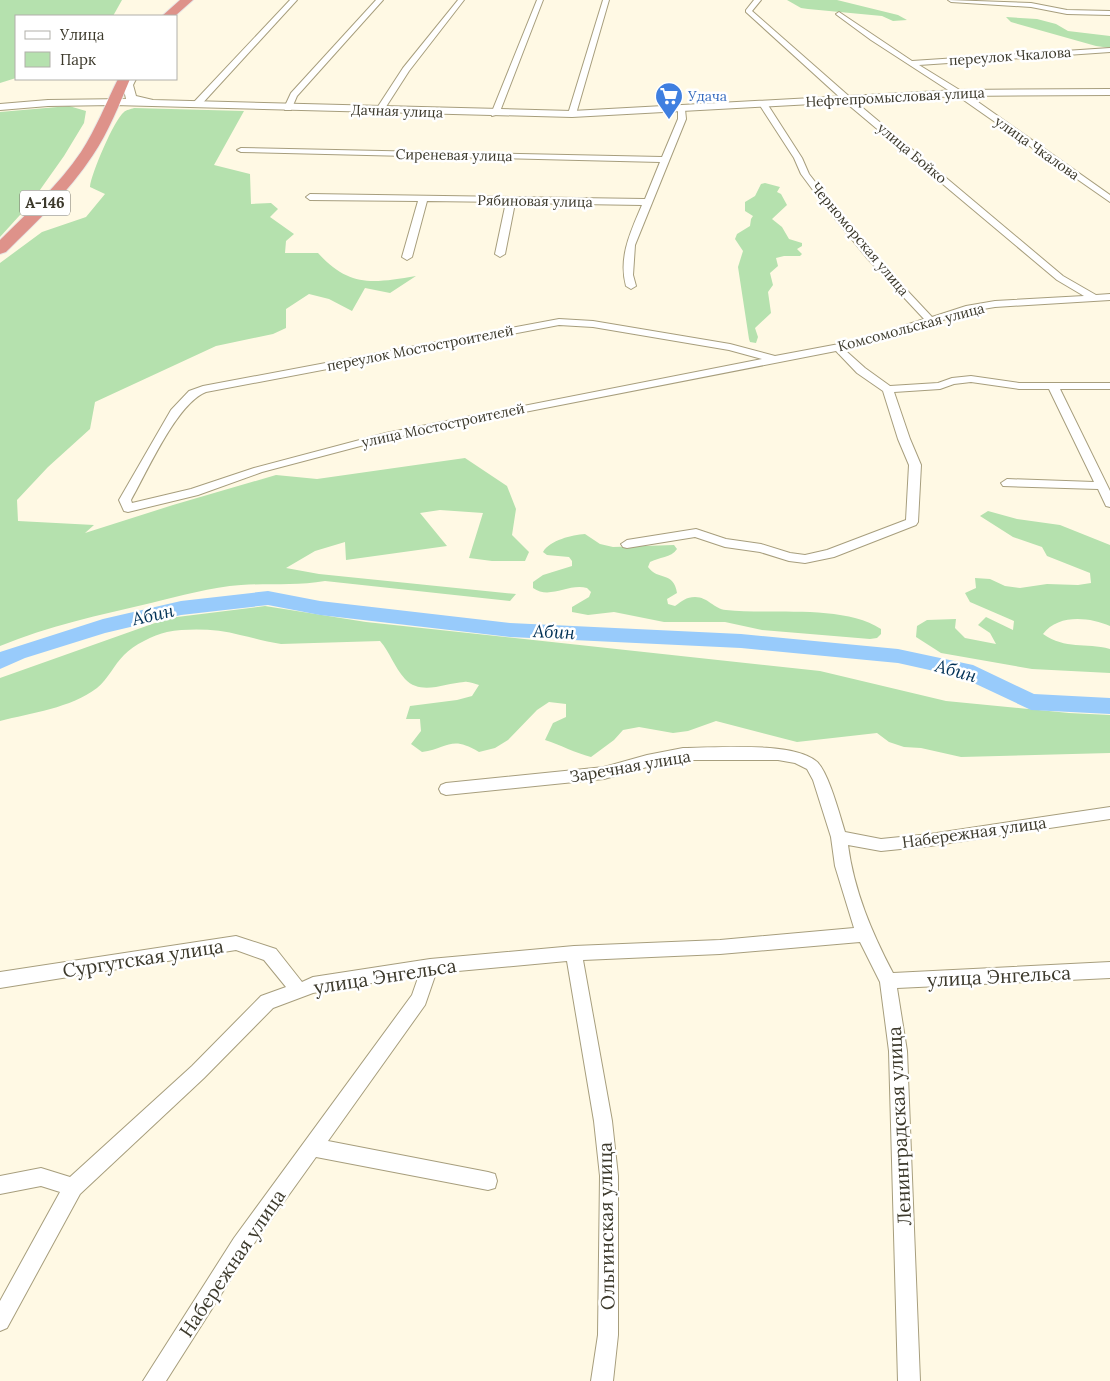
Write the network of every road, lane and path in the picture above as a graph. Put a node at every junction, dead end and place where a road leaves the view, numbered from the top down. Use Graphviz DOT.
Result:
graph roads {
  1 [pos="187,0"];
  2 [pos="294,0"];
  3 [pos="380,0"];
  4 [pos="461,0"];
  5 [pos="540,0"];
  6 [pos="606,0"];
  7 [pos="758,0"];
  8 [pos="951,0"];
  9 [pos="1106,13"];
  10 [pos="839,14"];
  11 [pos="169,15"];
  12 [pos="1103,22"];
  13 [pos="1110,50"];
  14 [pos="911,63"];
  15 [pos="118,80"];
  16 [pos="124,80"];
  17 [pos="130,80"];
  18 [pos="1110,92"];
  19 [pos="958,93"];
  20 [pos="848,100"];
  21 [pos="114,102"];
  22 [pos="48,103"];
  23 [pos="163,104"];
  24 [pos="763,104"];
  25 [pos="196,105"];
  26 [pos="0,107"];
  27 [pos="288,108"];
  28 [pos="681,109"];
  29 [pos="378,110"];
  30 [pos="495,114"];
  31 [pos="572,114"];
  32 [pos="241,150"];
  33 [pos="86,155"];
  34 [pos="666,160"];
  35 [pos="310,197"];
  36 [pos="424,200"];
  37 [pos="1110,200"];
  38 [pos="511,201"];
  39 [pos="647,202"];
  40 [pos="0,249"];
  41 [pos="500,254"];
  42 [pos="407,257"];
  43 [pos="631,286"];
  44 [pos="1093,297"];
  45 [pos="1110,297"];
  46 [pos="931,321"];
  47 [pos="839,347"];
  48 [pos="773,359"];
  49 [pos="1053,386"];
  50 [pos="1110,386"];
  51 [pos="888,390"];
  52 [pos="1008,483"];
  53 [pos="1102,486"];
  54 [pos="125,500"];
  55 [pos="1110,503"];
  56 [pos="627,544"];
  57 [pos="812,765"];
  58 [pos="446,789"];
  59 [pos="1110,813"];
  60 [pos="839,837"];
  61 [pos="864,934"];
  62 [pos="574,953"];
  63 [pos="430,966"];
  64 [pos="1110,970"];
  65 [pos="0,980"];
  66 [pos="888,982"];
  67 [pos="298,990"];
  68 [pos="312,1147"];
  69 [pos="488,1181"];
  70 [pos="0,1185"];
  71 [pos="73,1187"];
  72 [pos="0,1321"];
  73 [pos="154,1381"];
  74 [pos="602,1381"];
  75 [pos="909,1381"];
  1 -- 11 [label="highway"];
  2 -- 25 [label="street"];
  3 -- 27 [label="street"];
  4 -- 29 [label="street"];
  5 -- 30 [label="street"];
  6 -- 31 [label="street"];
  7 -- 20 [label="street, улица Бойко"];
  8 -- 9 [label="street"];
  9 -- 12 [label="street"];
  10 -- 14 [label="street, улица Чкалова"];
  13 -- 14 [label="street, переулок Чкалова"];
  14 -- 19 [label="street, улица Чкалова"];
  15 -- 22 [label="main road"];
  16 -- 21 [label="highway, А-146"];
  17 -- 23 [label="main road"];
  18 -- 19 [label="main road, Нефтепромысловая улица"];
  19 -- 20 [label="main road, Нефтепромысловая улица"];
  19 -- 37 [label="street, улица Чкалова"];
  20 -- 24 [label="main road, Нефтепромысловая улица"];
  20 -- 44 [label="street, улица Бойко"];
  21 -- 22 [label="main road, Дачная улица"];
  21 -- 23 [label="main road, Дачная улица"];
  21 -- 33 [label="highway, А-146"];
  22 -- 26 [label="main road"];
  22 -- 33 [label="main road"];
  23 -- 25 [label="main road, Дачная улица"];
  23 -- 33 [label="main road"];
  24 -- 28 [label="main road, Нефтепромысловая улица"];
  24 -- 46 [label="street, Черноморская улица"];
  25 -- 27 [label="main road, Дачная улица"];
  27 -- 29 [label="main road, Дачная улица"];
  28 -- 31 [label="main road, Дачная улица"];
  28 -- 34 [label="street"];
  29 -- 30 [label="main road, Дачная улица"];
  30 -- 31 [label="main road, Дачная улица"];
  32 -- 34 [label="street, Сиреневая улица"];
  33 -- 40 [label="highway, А-146"];
  34 -- 39 [label="street"];
  35 -- 36 [label="street, Рябиновая улица"];
  36 -- 38 [label="street, Рябиновая улица"];
  36 -- 42 [label="street"];
  38 -- 39 [label="street, Рябиновая улица"];
  38 -- 41 [label="street"];
  39 -- 43 [label="street"];
  44 -- 45 [label="street, Комсомольская улица"];
  44 -- 46 [label="street, Комсомольская улица"];
  46 -- 47 [label="street, Комсомольская улица"];
  47 -- 48 [label="street, Комсомольская улица"];
  47 -- 51 [label="street"];
  48 -- 54 [label="street, улица Мостостроителей"];
  48 -- 54 [label="street, переулок Мостостроителей"];
  49 -- 50 [label="street"];
  49 -- 51 [label="street"];
  49 -- 53 [label="street"];
  51 -- 56 [label="street"];
  52 -- 53 [label="street"];
  53 -- 55 [label="street"];
  57 -- 58 [label="street, Заречная улица"];
  57 -- 60 [label="street, Ленинградская улица"];
  59 -- 60 [label="street, Набережная улица"];
  60 -- 61 [label="street, Ленинградская улица"];
  61 -- 62 [label="street, улица Энгельса"];
  61 -- 66 [label="street, Ленинградская улица"];
  62 -- 63 [label="street, улица Энгельса"];
  62 -- 74 [label="street, Ольгинская улица"];
  63 -- 67 [label="street, улица Энгельса"];
  63 -- 68 [label="street, Набережная улица"];
  64 -- 66 [label="street, улица Энгельса"];
  65 -- 67 [label="street, Сургутская улица"];
  66 -- 75 [label="street, Ленинградская улица"];
  67 -- 71 [label="street, улица Энгельса"];
  68 -- 69 [label="street"];
  68 -- 73 [label="street, Набережная улица"];
  70 -- 71 [label="street"];
  71 -- 72 [label="street, улица Энгельса"];
}
